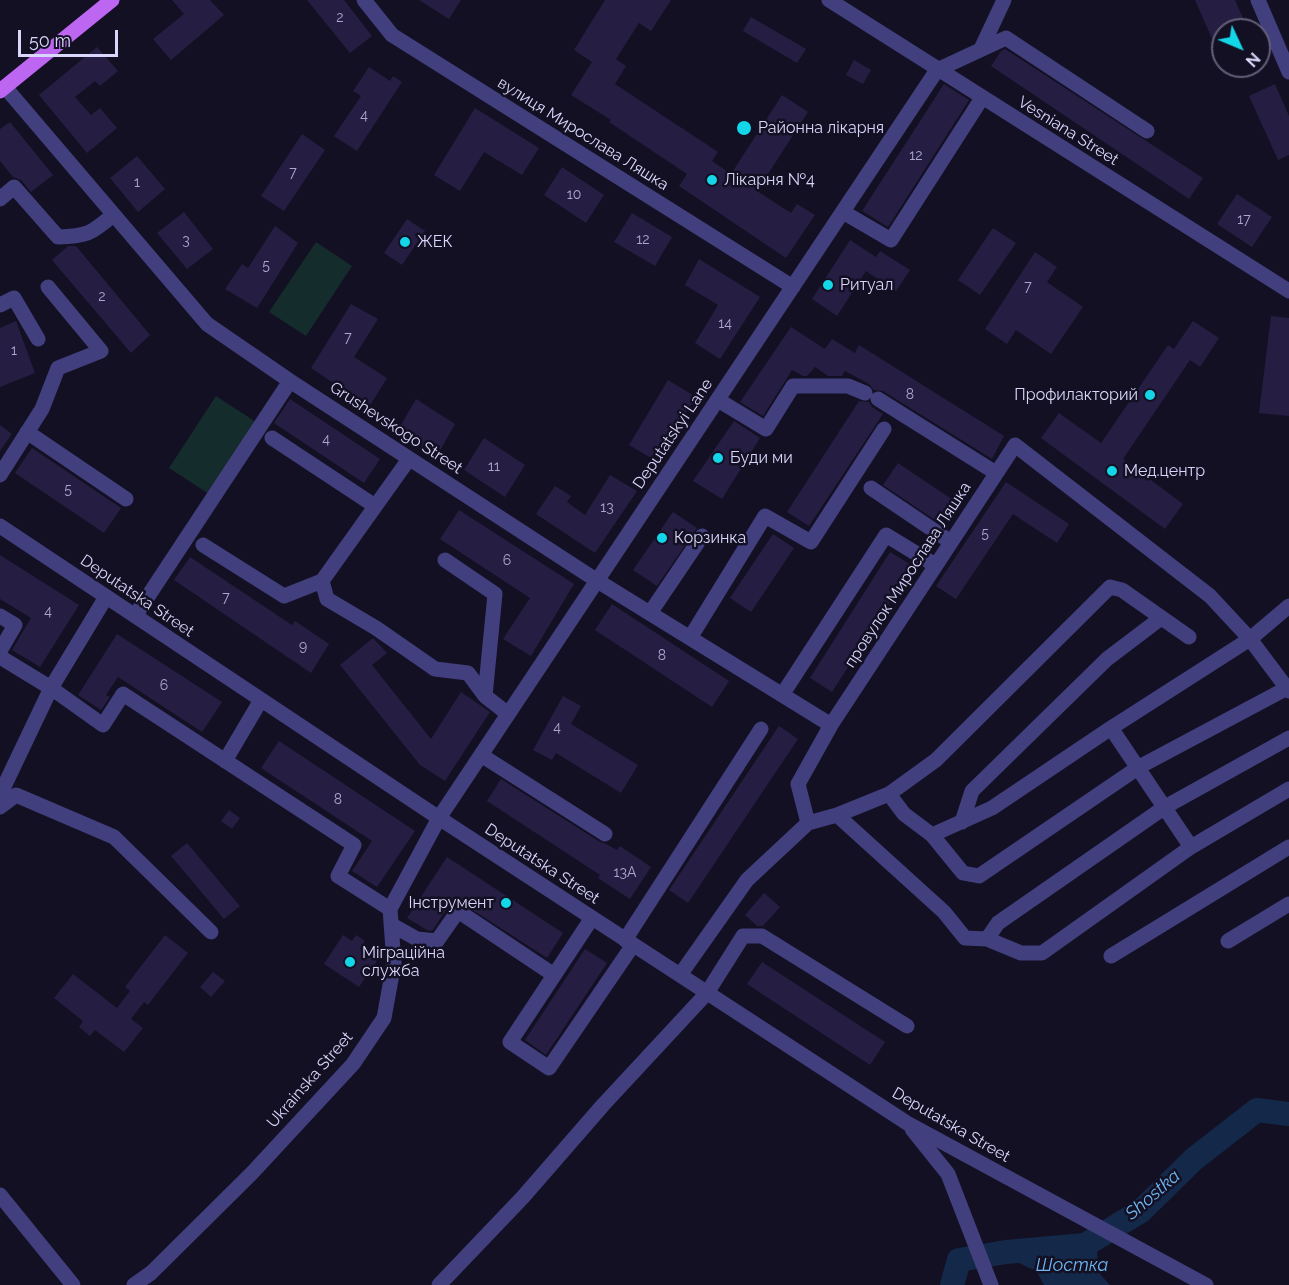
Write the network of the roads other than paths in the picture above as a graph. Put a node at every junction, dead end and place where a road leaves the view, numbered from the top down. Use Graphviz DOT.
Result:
graph roads {
  1 [pos="111,0"];
  2 [pos="364,0"];
  3 [pos="829,0"];
  4 [pos="1004,0"];
  5 [pos="1258,0"];
  6 [pos="981,49"];
  7 [pos="937,70"];
  8 [pos="1289,72"];
  9 [pos="3,89"];
  10 [pos="982,98"];
  11 [pos="1147,131"];
  12 [pos="0,199"];
  13 [pos="843,212"];
  14 [pos="113,215"];
  15 [pos="48,287"];
  16 [pos="793,287"];
  17 [pos="1289,291"];
  18 [pos="0,305"];
  19 [pos="38,339"];
  20 [pos="290,381"];
  21 [pos="718,400"];
  22 [pos="884,429"];
  23 [pos="27,432"];
  24 [pos="272,438"];
  25 [pos="409,459"];
  26 [pos="996,473"];
  27 [pos="0,475"];
  28 [pos="871,488"];
  29 [pos="126,499"];
  30 [pos="375,507"];
  31 [pos="0,526"];
  32 [pos="702,536"];
  33 [pos="951,542"];
  34 [pos="203,545"];
  35 [pos="445,560"];
  36 [pos="935,565"];
  37 [pos="596,580"];
  38 [pos="322,581"];
  39 [pos="106,597"];
  40 [pos="1289,606"];
  41 [pos="650,613"];
  42 [pos="0,616"];
  43 [pos="135,616"];
  44 [pos="1161,618"];
  45 [pos="1189,637"];
  46 [pos="690,638"];
  47 [pos="1250,639"];
  48 [pos="0,651"];
  49 [pos="0,657"];
  50 [pos="51,688"];
  51 [pos="1288,688"];
  52 [pos="782,694"];
  53 [pos="485,696"];
  54 [pos="261,700"];
  55 [pos="508,714"];
  56 [pos="831,724"];
  57 [pos="1111,728"];
  58 [pos="761,729"];
  59 [pos="1289,738"];
  60 [pos="481,755"];
  61 [pos="225,761"];
  62 [pos="1139,767"];
  63 [pos="1289,789"];
  64 [pos="890,794"];
  65 [pos="0,795"];
  66 [pos="0,807"];
  67 [pos="1165,807"];
  68 [pos="837,815"];
  69 [pos="439,818"];
  70 [pos="962,822"];
  71 [pos="808,823"];
  72 [pos="605,834"];
  73 [pos="932,835"];
  74 [pos="1191,847"];
  75 [pos="1289,847"];
  76 [pos="1289,904"];
  77 [pos="390,909"];
  78 [pos="592,918"];
  79 [pos="393,925"];
  80 [pos="212,932"];
  81 [pos="987,939"];
  82 [pos="1228,941"];
  83 [pos="629,942"];
  84 [pos="1111,956"];
  85 [pos="554,975"];
  86 [pos="680,975"];
  87 [pos="707,993"];
  88 [pos="907,1026"];
  89 [pos="907,1123"];
  90 [pos="0,1195"];
  91 [pos="73,1285"];
  92 [pos="134,1285"];
  93 [pos="439,1285"];
  94 [pos="991,1285"];
  95 [pos="1206,1285"];
  1 -- 9 [label="main road"];
  2 -- 16 [label="street, вулиця Мирослава Ляшка"];
  3 -- 7 [label="street, Vesniana Street"];
  4 -- 6 [label="street"];
  5 -- 8 [label="street"];
  6 -- 7 [label="street"];
  6 -- 11 [label="street"];
  7 -- 10 [label="street, Vesniana Street"];
  7 -- 13 [label="street, Deputatskyi Lane"];
  9 -- 14 [label="street, Grushevskogo Street"];
  10 -- 13 [label="street"];
  10 -- 17 [label="street, Vesniana Street"];
  12 -- 14 [label="street"];
  13 -- 16 [label="street, Deputatskyi Lane"];
  14 -- 20 [label="street, Grushevskogo Street"];
  15 -- 23 [label="street"];
  16 -- 21 [label="street, Deputatskyi Lane"];
  18 -- 19 [label="street"];
  20 -- 25 [label="street, Grushevskogo Street"];
  20 -- 43 [label="street"];
  21 -- 26 [label="street"];
  21 -- 37 [label="street, Deputatskyi Lane"];
  22 -- 46 [label="street"];
  23 -- 27 [label="street"];
  23 -- 29 [label="street"];
  24 -- 30 [label="street"];
  25 -- 30 [label="street"];
  25 -- 37 [label="street, Grushevskogo Street"];
  26 -- 33 [label="street, провулок Мирослава Ляшка"];
  26 -- 47 [label="street, провулок Мирослава Ляшка"];
  28 -- 33 [label="street"];
  30 -- 38 [label="street"];
  31 -- 39 [label="street, Deputatska Street"];
  32 -- 41 [label="street"];
  33 -- 36 [label="street, провулок Мирослава Ляшка"];
  34 -- 38 [label="street"];
  35 -- 53 [label="street"];
  36 -- 52 [label="street"];
  36 -- 56 [label="street, провулок Мирослава Ляшка"];
  37 -- 41 [label="street, Grushevskogo Street"];
  37 -- 55 [label="street, Deputatskyi Lane"];
  38 -- 53 [label="street"];
  39 -- 43 [label="street, Deputatska Street"];
  39 -- 50 [label="street"];
  40 -- 47 [label="street"];
  41 -- 46 [label="street, Grushevskogo Street"];
  42 -- 48 [label="street"];
  43 -- 54 [label="street, Deputatska Street"];
  44 -- 45 [label="street"];
  44 -- 64 [label="street"];
  44 -- 70 [label="street"];
  46 -- 52 [label="street, Grushevskogo Street"];
  47 -- 51 [label="street"];
  47 -- 57 [label="street"];
  49 -- 50 [label="street"];
  50 -- 61 [label="street"];
  50 -- 65 [label="street"];
  51 -- 62 [label="street"];
  52 -- 56 [label="street, Grushevskogo Street"];
  53 -- 55 [label="street"];
  54 -- 61 [label="street"];
  54 -- 69 [label="street, Deputatska Street"];
  55 -- 60 [label="street, Deputatskyi Lane"];
  56 -- 71 [label="street, провулок Мирослава Ляшка"];
  57 -- 62 [label="street"];
  57 -- 70 [label="street"];
  58 -- 83 [label="street"];
  59 -- 67 [label="street"];
  60 -- 69 [label="street, Deputatskyi Lane"];
  60 -- 72 [label="street"];
  61 -- 77 [label="street"];
  62 -- 67 [label="street"];
  62 -- 73 [label="street"];
  63 -- 74 [label="street"];
  64 -- 68 [label="street"];
  64 -- 73 [label="street"];
  66 -- 80 [label="street"];
  67 -- 74 [label="street"];
  67 -- 81 [label="street"];
  68 -- 71 [label="street"];
  68 -- 81 [label="street"];
  69 -- 77 [label="street"];
  69 -- 78 [label="street, Deputatska Street"];
  70 -- 73 [label="street"];
  71 -- 86 [label="street"];
  74 -- 81 [label="street"];
  75 -- 84 [label="street"];
  76 -- 82 [label="street"];
  77 -- 79 [label="street, Ukrainska Street"];
  78 -- 83 [label="street, Deputatska Street"];
  78 -- 85 [label="street"];
  79 -- 85 [label="street"];
  79 -- 92 [label="street, Ukrainska Street"];
  83 -- 85 [label="street"];
  83 -- 86 [label="street, Deputatska Street"];
  86 -- 87 [label="street, Deputatska Street"];
  87 -- 88 [label="street"];
  87 -- 89 [label="street, Deputatska Street"];
  87 -- 93 [label="street"];
  89 -- 94 [label="street"];
  89 -- 95 [label="street, Deputatska Street"];
  90 -- 91 [label="street"];
}
